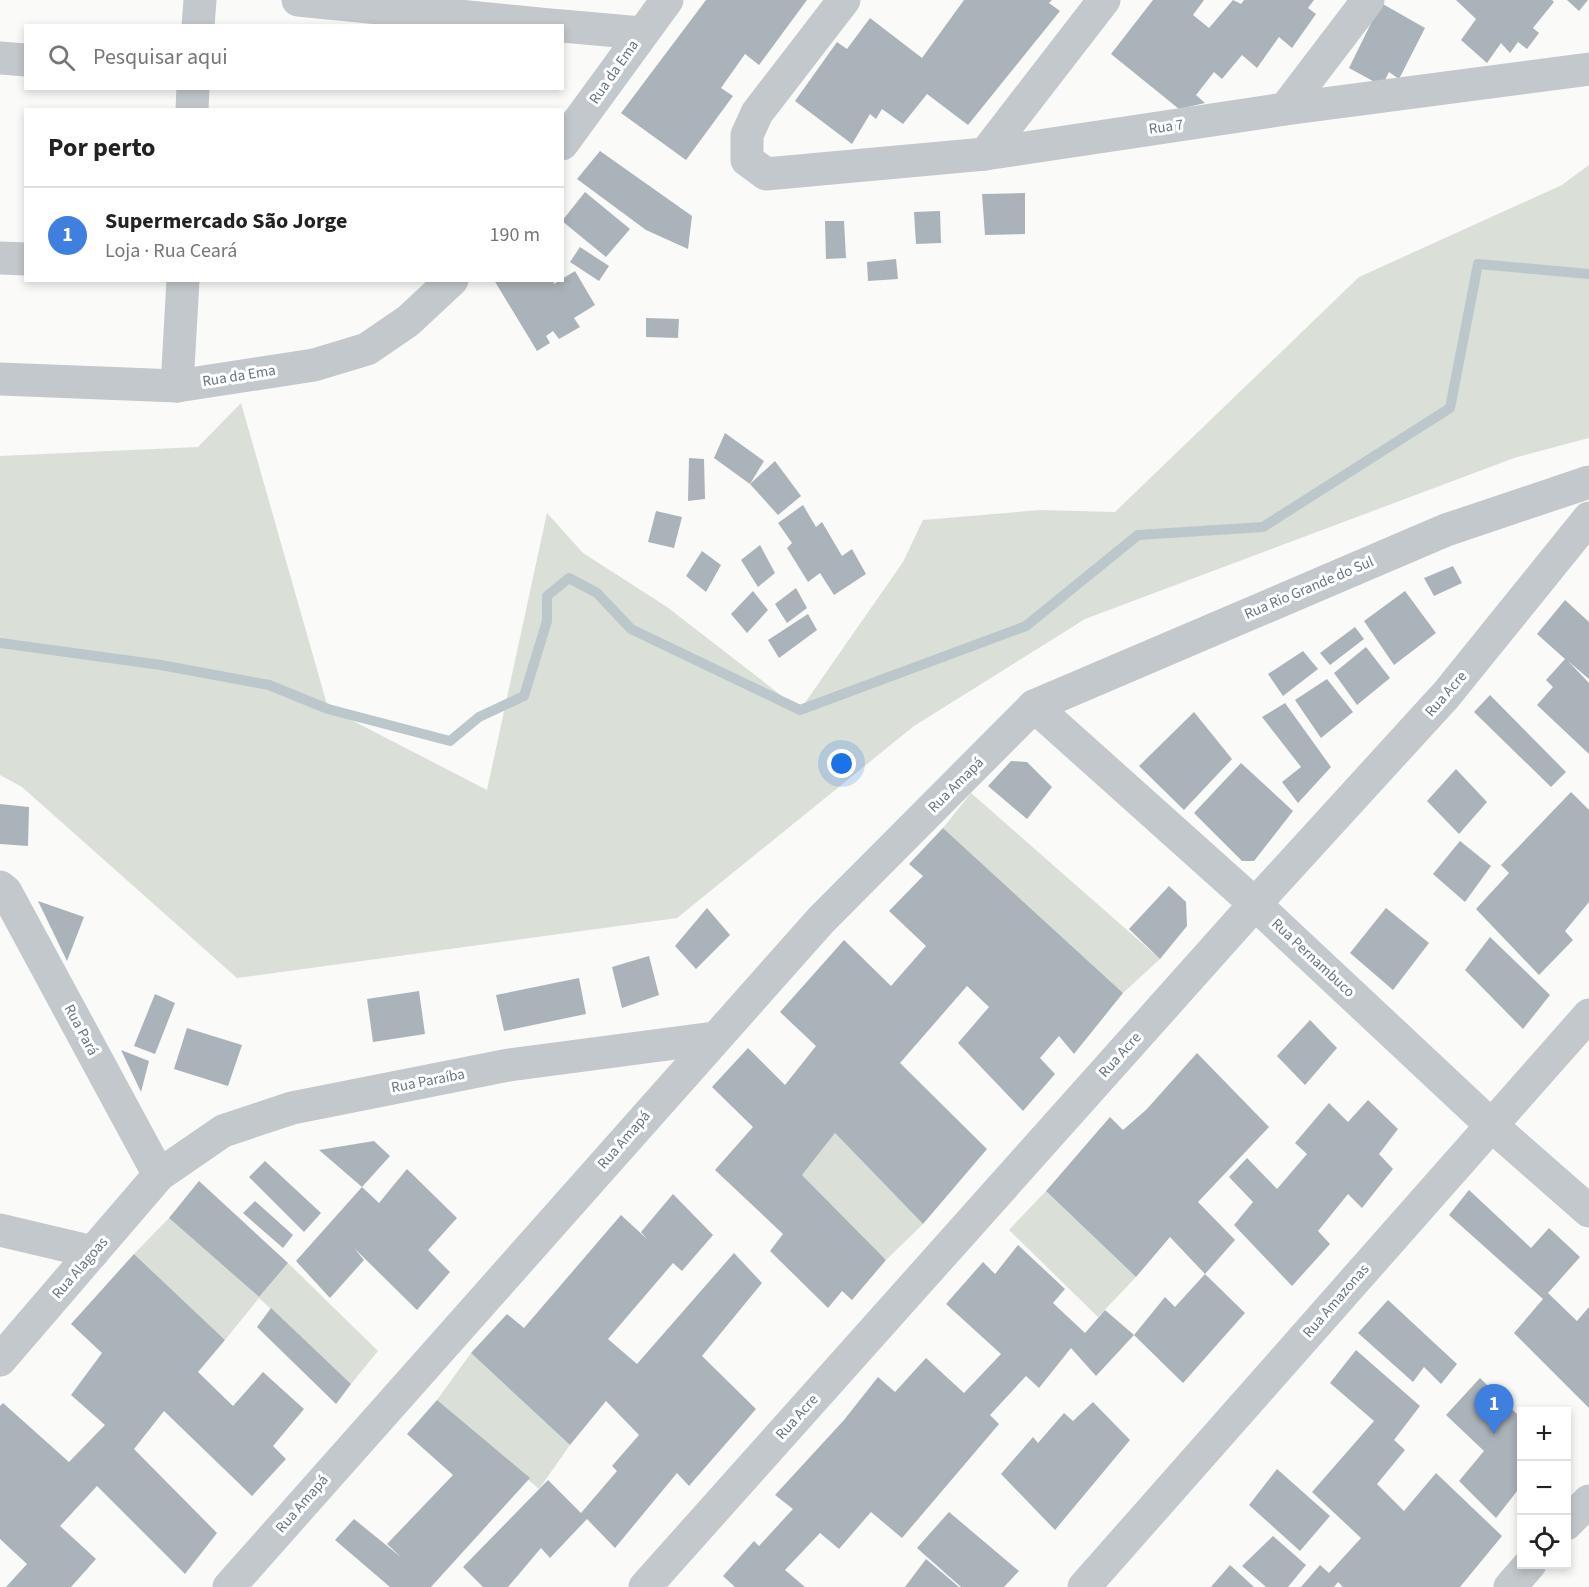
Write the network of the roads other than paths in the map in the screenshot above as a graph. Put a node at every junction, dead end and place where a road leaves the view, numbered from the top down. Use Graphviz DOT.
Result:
graph roads {
  1 [pos="200,0"];
  2 [pos="298,0"];
  3 [pos="667,0"];
  4 [pos="844,0"];
  5 [pos="1104,0"];
  6 [pos="1368,0"];
  7 [pos="198,24"];
  8 [pos="541,24"];
  9 [pos="564,26"];
  10 [pos="641,33"];
  11 [pos="1589,46"];
  12 [pos="0,58"];
  13 [pos="24,60"];
  14 [pos="1579,70"];
  15 [pos="193,90"];
  16 [pos="192,108"];
  17 [pos="1285,109"];
  18 [pos="564,141"];
  19 [pos="985,153"];
  20 [pos="0,258"];
  21 [pos="24,259"];
  22 [pos="183,282"];
  23 [pos="450,282"];
  24 [pos="0,379"];
  25 [pos="177,386"];
  26 [pos="1589,482"];
  27 [pos="1589,518"];
  28 [pos="1034,706"];
  29 [pos="0,887"];
  30 [pos="1255,904"];
  31 [pos="1589,1015"];
  32 [pos="714,1038"];
  33 [pos="1491,1125"];
  34 [pos="159,1175"];
  35 [pos="1589,1211"];
  36 [pos="0,1230"];
  37 [pos="93,1252"];
  38 [pos="0,1360"];
  39 [pos="1589,1501"];
  40 [pos="1571,1519"];
  41 [pos="1526,1569"];
  42 [pos="229,1587"];
  43 [pos="645,1587"];
  44 [pos="1084,1587"];
  45 [pos="1510,1587"];
  1 -- 7 [label="street"];
  2 -- 8 [label="street"];
  3 -- 10 [label="street, Rua da Ema"];
  4 -- 19 [label="street, Rua 7"];
  5 -- 19 [label="street"];
  6 -- 17 [label="street"];
  9 -- 10 [label="street"];
  10 -- 18 [label="street, Rua da Ema"];
  11 -- 14 [label="street"];
  12 -- 13 [label="street"];
  14 -- 17 [label="street, Rua 7"];
  15 -- 16 [label="street"];
  17 -- 19 [label="street, Rua 7"];
  20 -- 21 [label="street"];
  22 -- 25 [label="street"];
  23 -- 25 [label="street, Rua da Ema"];
  24 -- 25 [label="street, Rua da Ema"];
  26 -- 28 [label="street, Rua Rio Grande do Sul"];
  27 -- 30 [label="street, Rua Acre"];
  28 -- 30 [label="street, Rua Pernambuco"];
  28 -- 32 [label="street, Rua Amapá"];
  29 -- 34 [label="street, Rua Pará"];
  30 -- 33 [label="street, Rua Pernambuco"];
  30 -- 43 [label="street, Rua Acre"];
  31 -- 33 [label="street, Rua Amazonas"];
  32 -- 34 [label="street, Rua Paraíba"];
  32 -- 42 [label="street, Rua Amapá"];
  33 -- 35 [label="street, Rua Pernambuco"];
  33 -- 44 [label="street, Rua Amazonas"];
  34 -- 37 [label="street, Rua Alagoas"];
  36 -- 37 [label="street"];
  37 -- 38 [label="street, Rua Alagoas"];
  39 -- 40 [label="street"];
  41 -- 45 [label="street"];
}
